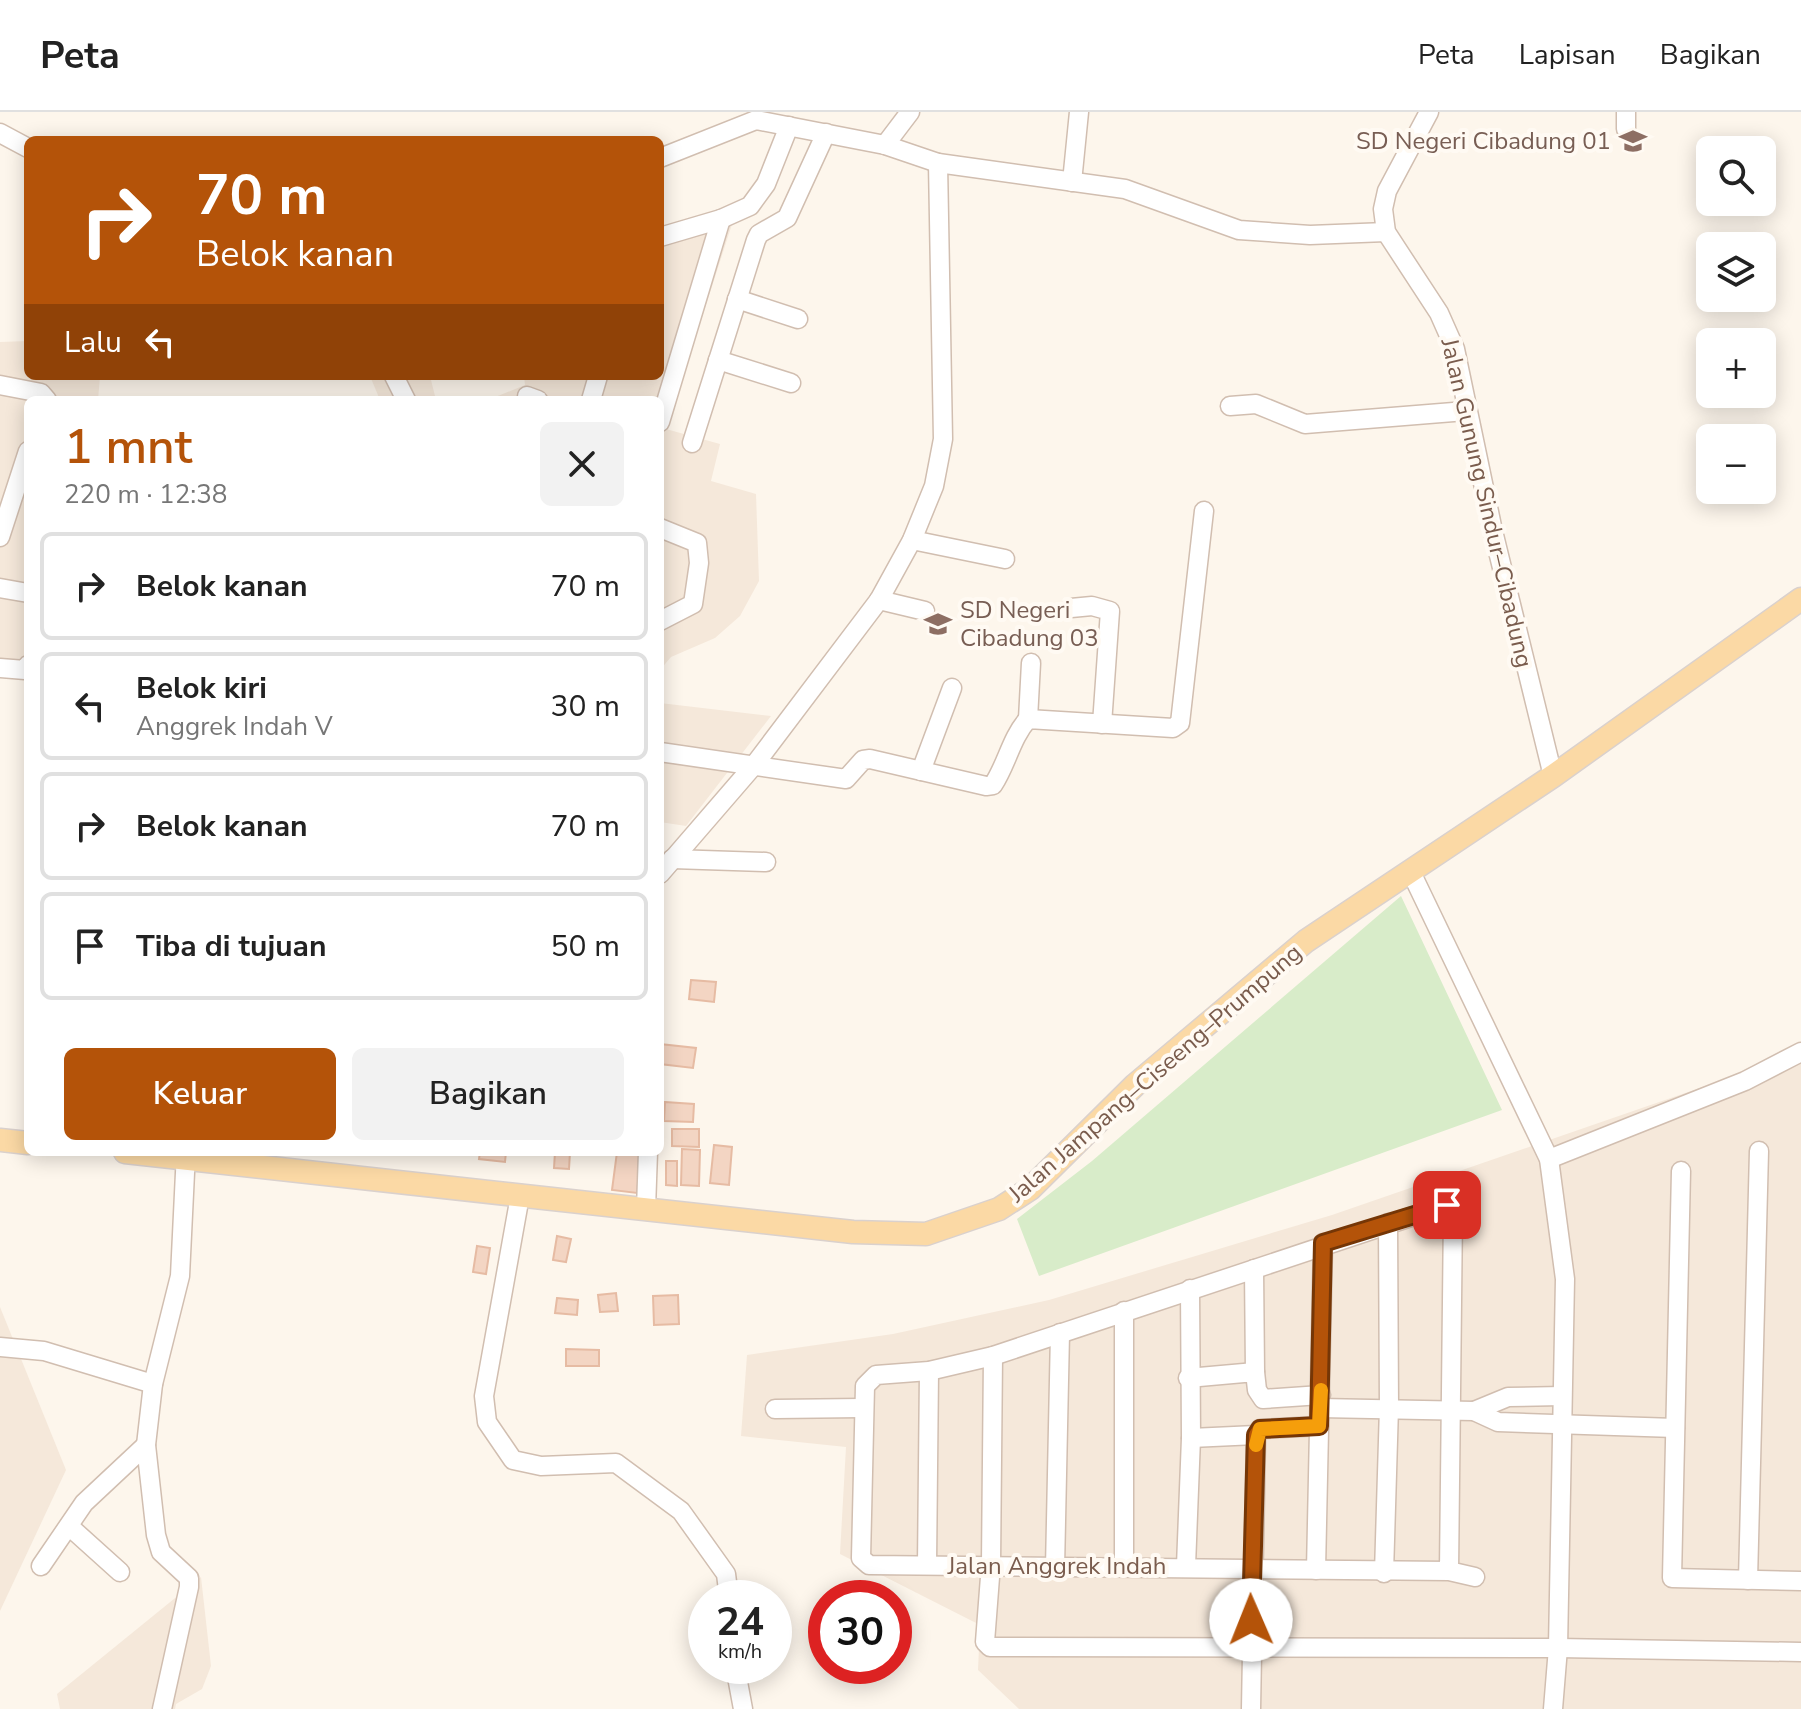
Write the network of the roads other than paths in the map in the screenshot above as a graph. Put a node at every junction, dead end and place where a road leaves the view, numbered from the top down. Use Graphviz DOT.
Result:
graph roads {
  1 [pos="910,112"];
  2 [pos="1079,112"];
  3 [pos="1429,112"];
  4 [pos="789,126"];
  5 [pos="0,133"];
  6 [pos="826,133"];
  7 [pos="885,145"];
  8 [pos="24,146"];
  9 [pos="664,156"];
  10 [pos="938,163"];
  11 [pos="1072,182"];
  12 [pos="721,219"];
  13 [pos="1386,232"];
  14 [pos="664,236"];
  15 [pos="737,299"];
  16 [pos="798,319"];
  17 [pos="718,360"];
  18 [pos="791,383"];
  19 [pos="0,385"];
  20 [pos="44,396"];
  21 [pos="1230,406"];
  22 [pos="664,409"];
  23 [pos="1466,411"];
  24 [pos="692,443"];
  25 [pos="24,463"];
  26 [pos="1204,511"];
  27 [pos="664,529"];
  28 [pos="0,537"];
  29 [pos="912,540"];
  30 [pos="1005,559"];
  31 [pos="0,588"];
  32 [pos="24,592"];
  33 [pos="1801,599"];
  34 [pos="879,600"];
  35 [pos="1071,608"];
  36 [pos="925,611"];
  37 [pos="664,616"];
  38 [pos="1031,663"];
  39 [pos="0,668"];
  40 [pos="24,670"];
  41 [pos="952,688"];
  42 [pos="1028,719"];
  43 [pos="1102,724"];
  44 [pos="664,753"];
  45 [pos="755,764"];
  46 [pos="921,771"];
  47 [pos="1553,776"];
  48 [pos="766,862"];
  49 [pos="666,867"];
  50 [pos="1410,870"];
  51 [pos="1801,1052"];
  52 [pos="0,1140"];
  53 [pos="24,1143"];
  54 [pos="1546,1151"];
  55 [pos="1759,1151"];
  56 [pos="178,1156"];
  57 [pos="186,1156"];
  58 [pos="648,1156"];
  59 [pos="1681,1171"];
  60 [pos="520,1196"];
  61 [pos="646,1209"];
  62 [pos="1388,1223"];
  63 [pos="1323,1243"];
  64 [pos="1254,1269"];
  65 [pos="1190,1289"];
  66 [pos="1124,1311"];
  67 [pos="1060,1333"];
  68 [pos="0,1347"];
  69 [pos="993,1356"];
  70 [pos="929,1371"];
  71 [pos="1255,1372"];
  72 [pos="1188,1378"];
  73 [pos="153,1384"];
  74 [pos="1562,1396"];
  75 [pos="1389,1407"];
  76 [pos="862,1408"];
  77 [pos="775,1409"];
  78 [pos="1320,1410"];
  79 [pos="1452,1410"];
  80 [pos="1474,1411"];
  81 [pos="1561,1424"];
  82 [pos="1675,1428"];
  83 [pos="1256,1435"];
  84 [pos="1191,1438"];
  85 [pos="146,1445"];
  86 [pos="70,1527"];
  87 [pos="991,1564"];
  88 [pos="927,1565"];
  89 [pos="41,1566"];
  90 [pos="1186,1566"];
  91 [pos="1124,1567"];
  92 [pos="1251,1567"];
  93 [pos="1055,1568"];
  94 [pos="1316,1570"];
  95 [pos="1449,1571"];
  96 [pos="120,1572"];
  97 [pos="1384,1573"];
  98 [pos="1475,1577"];
  99 [pos="727,1580"];
  100 [pos="1748,1580"];
  101 [pos="1801,1581"];
  102 [pos="1252,1647"];
  103 [pos="1558,1648"];
  104 [pos="1801,1652"];
  105 [pos="738,1684"];
  106 [pos="162,1709"];
  107 [pos="743,1709"];
  108 [pos="1251,1709"];
  109 [pos="1553,1709"];
  1 -- 7 [label="street"];
  2 -- 11 [label="street"];
  3 -- 13 [label="street"];
  4 -- 6 [label="street"];
  4 -- 9 [label="street"];
  4 -- 12 [label="street"];
  5 -- 8 [label="street"];
  6 -- 7 [label="street"];
  6 -- 15 [label="street"];
  7 -- 10 [label="street"];
  10 -- 11 [label="street"];
  10 -- 29 [label="street"];
  11 -- 13 [label="street"];
  12 -- 14 [label="street"];
  12 -- 22 [label="street"];
  13 -- 23 [label="street, Jalan Gunung Sindur–Cibadung"];
  15 -- 16 [label="street"];
  15 -- 17 [label="street"];
  17 -- 18 [label="street"];
  17 -- 24 [label="street"];
  19 -- 20 [label="street"];
  21 -- 23 [label="street"];
  23 -- 47 [label="street, Jalan Gunung Sindur–Cibadung"];
  25 -- 28 [label="street"];
  26 -- 43 [label="street"];
  27 -- 37 [label="street"];
  29 -- 30 [label="street"];
  29 -- 34 [label="street"];
  31 -- 32 [label="street"];
  33 -- 47 [label="main road, Jalan Jampang–Ciseeng–Prumpung"];
  34 -- 36 [label="street"];
  34 -- 45 [label="street"];
  35 -- 43 [label="street"];
  38 -- 42 [label="street"];
  39 -- 40 [label="street"];
  41 -- 46 [label="street"];
  42 -- 43 [label="street"];
  42 -- 46 [label="street"];
  44 -- 45 [label="street"];
  45 -- 46 [label="street"];
  45 -- 49 [label="street"];
  47 -- 50 [label="main road, Jalan Jampang–Ciseeng–Prumpung"];
  48 -- 49 [label="street"];
  50 -- 54 [label="street"];
  50 -- 61 [label="main road, Jalan Jampang–Ciseeng–Prumpung"];
  51 -- 54 [label="street"];
  52 -- 53 [label="main road"];
  54 -- 74 [label="street"];
  55 -- 100 [label="street"];
  56 -- 73 [label="street"];
  57 -- 60 [label="main road, Jalan Jampang–Ciseeng–Prumpung"];
  58 -- 61 [label="street"];
  59 -- 82 [label="street"];
  60 -- 61 [label="main road, Jalan Jampang–Ciseeng–Prumpung"];
  60 -- 99 [label="street"];
  62 -- 63 [label="street"];
  62 -- 75 [label="street"];
  62 -- 79 [label="street"];
  63 -- 64 [label="street"];
  63 -- 78 [label="street"];
  64 -- 65 [label="street"];
  64 -- 71 [label="street"];
  65 -- 66 [label="street"];
  65 -- 72 [label="street"];
  66 -- 67 [label="street"];
  66 -- 91 [label="street"];
  67 -- 69 [label="street"];
  67 -- 93 [label="street"];
  68 -- 73 [label="street"];
  69 -- 70 [label="street"];
  69 -- 87 [label="street"];
  70 -- 76 [label="street"];
  70 -- 88 [label="street"];
  71 -- 72 [label="street"];
  71 -- 78 [label="street"];
  72 -- 84 [label="street"];
  73 -- 85 [label="street"];
  74 -- 80 [label="street"];
  74 -- 81 [label="street"];
  75 -- 78 [label="street"];
  75 -- 79 [label="street"];
  75 -- 97 [label="street"];
  76 -- 77 [label="street"];
  76 -- 88 [label="street, Jalan Anggrek Indah"];
  78 -- 83 [label="street"];
  78 -- 94 [label="street"];
  79 -- 80 [label="street"];
  79 -- 95 [label="street"];
  80 -- 81 [label="street"];
  81 -- 82 [label="street"];
  81 -- 103 [label="street"];
  82 -- 100 [label="street"];
  83 -- 84 [label="street"];
  83 -- 92 [label="street"];
  84 -- 90 [label="street"];
  85 -- 86 [label="street"];
  85 -- 106 [label="street"];
  86 -- 89 [label="street"];
  86 -- 96 [label="street"];
  87 -- 88 [label="street, Jalan Anggrek Indah"];
  87 -- 93 [label="street, Jalan Anggrek Indah"];
  87 -- 102 [label="street"];
  90 -- 91 [label="street, Jalan Anggrek Indah"];
  90 -- 92 [label="street, Jalan Anggrek Indah"];
  91 -- 93 [label="street, Jalan Anggrek Indah"];
  92 -- 94 [label="street, Jalan Anggrek Indah"];
  92 -- 102 [label="street"];
  94 -- 97 [label="street, Jalan Anggrek Indah"];
  95 -- 97 [label="street, Jalan Anggrek Indah"];
  95 -- 98 [label="street, Jalan Anggrek Indah"];
  100 -- 101 [label="street"];
  102 -- 103 [label="street"];
  102 -- 108 [label="street"];
  103 -- 104 [label="street"];
  103 -- 109 [label="street"];
  105 -- 107 [label="street"];
}
